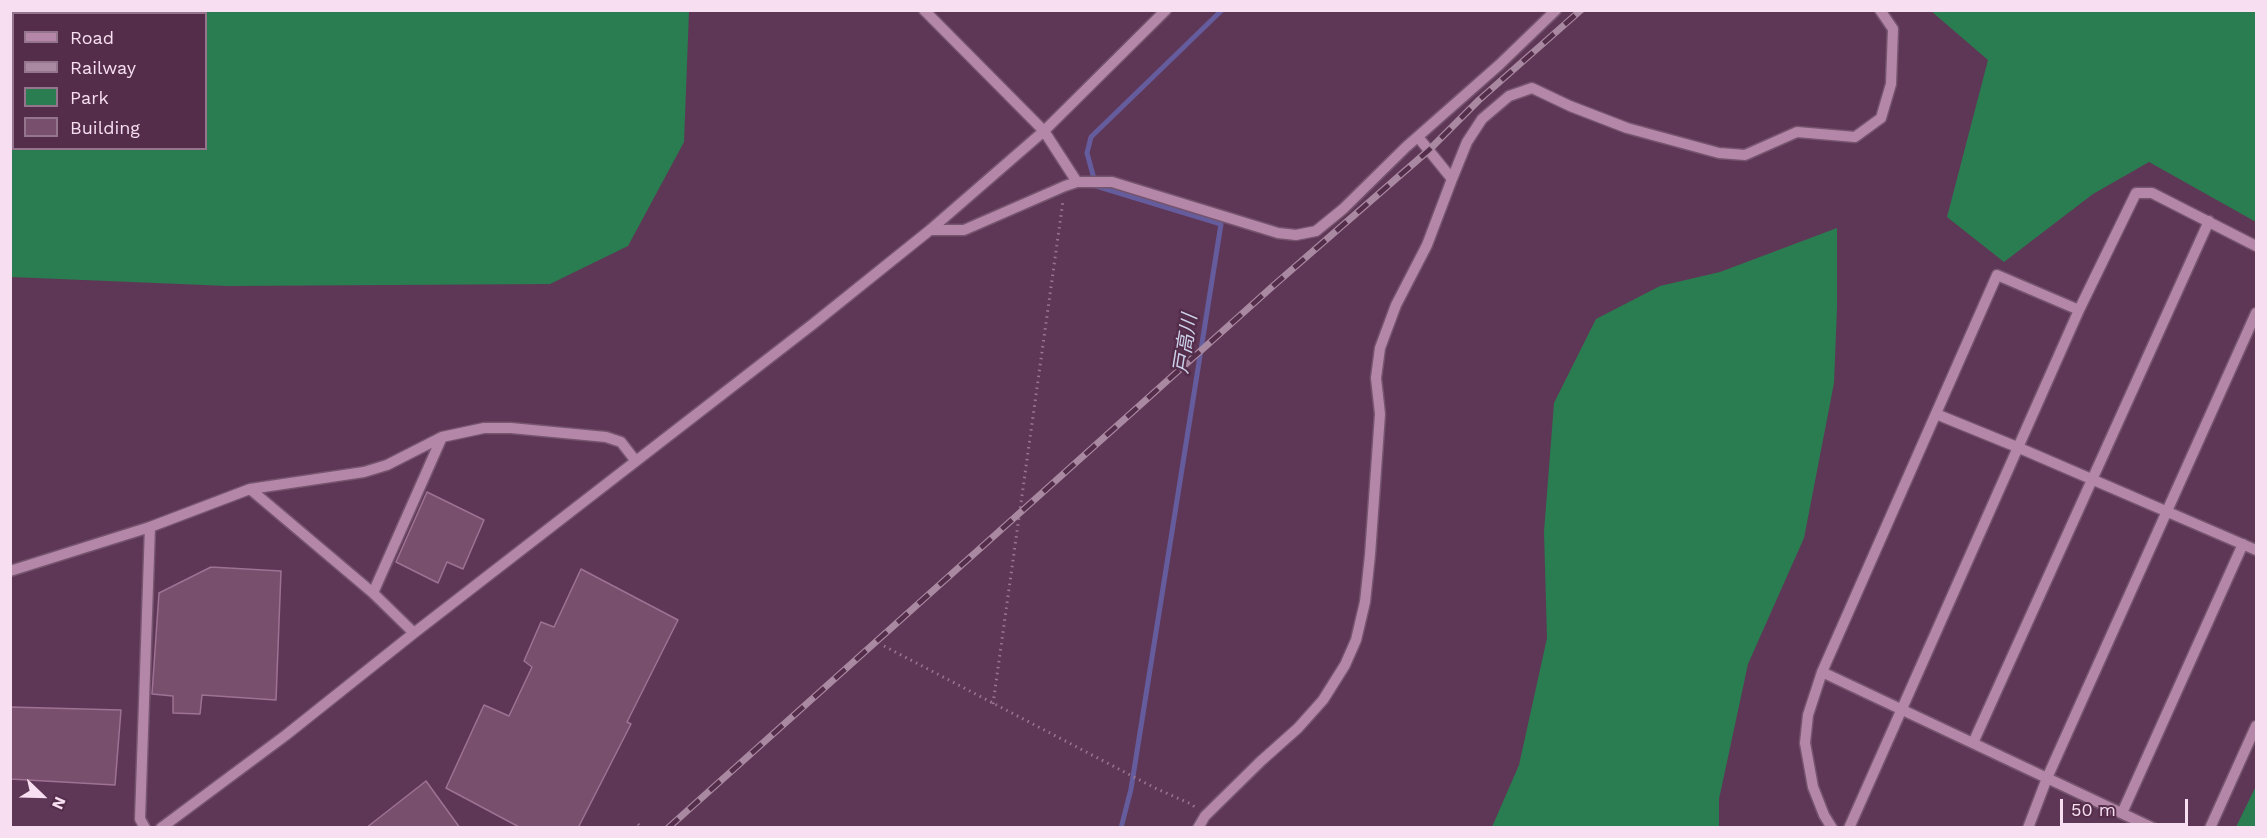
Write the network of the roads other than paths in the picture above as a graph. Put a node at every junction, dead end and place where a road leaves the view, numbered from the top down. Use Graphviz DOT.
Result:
graph roads {
  1 [pos="924,10"];
  2 [pos="1166,10"];
  3 [pos="1556,10"];
  4 [pos="1881,10"];
  5 [pos="1044,131"];
  6 [pos="1418,137"];
  7 [pos="1452,179"];
  8 [pos="1077,182"];
  9 [pos="2209,221"];
  10 [pos="930,230"];
  11 [pos="2256,246"];
  12 [pos="2079,310"];
  13 [pos="2256,313"];
  14 [pos="1936,414"];
  15 [pos="442,437"];
  16 [pos="2017,447"];
  17 [pos="635,460"];
  18 [pos="2092,481"];
  19 [pos="250,489"];
  20 [pos="2166,512"];
  21 [pos="150,527"];
  22 [pos="2243,544"];
  23 [pos="2256,550"];
  24 [pos="10,571"];
  25 [pos="373,593"];
  26 [pos="414,633"];
  27 [pos="1822,672"];
  28 [pos="1901,710"];
  29 [pos="2256,726"];
  30 [pos="1973,743"];
  31 [pos="2047,778"];
  32 [pos="2122,813"];
  33 [pos="145,828"];
  34 [pos="161,828"];
  35 [pos="1198,828"];
  36 [pos="1832,828"];
  37 [pos="1849,828"];
  38 [pos="2028,828"];
  39 [pos="2153,828"];
  40 [pos="2210,828"];
  1 -- 5 [label="street"];
  2 -- 5 [label="street"];
  3 -- 6 [label="street"];
  4 -- 7 [label="street"];
  5 -- 8 [label="street"];
  5 -- 10 [label="street"];
  6 -- 7 [label="street"];
  6 -- 8 [label="street"];
  7 -- 35 [label="street"];
  8 -- 10 [label="street"];
  9 -- 11 [label="street"];
  9 -- 12 [label="street"];
  9 -- 18 [label="street"];
  10 -- 17 [label="street"];
  12 -- 14 [label="street"];
  12 -- 16 [label="street"];
  13 -- 20 [label="street"];
  14 -- 16 [label="street"];
  14 -- 27 [label="street"];
  15 -- 17 [label="street"];
  15 -- 19 [label="street"];
  15 -- 25 [label="street"];
  16 -- 18 [label="street"];
  16 -- 28 [label="street"];
  17 -- 26 [label="street"];
  18 -- 20 [label="street"];
  18 -- 30 [label="street"];
  19 -- 21 [label="street"];
  19 -- 25 [label="street"];
  20 -- 22 [label="street"];
  20 -- 31 [label="street"];
  21 -- 24 [label="street"];
  21 -- 33 [label="street"];
  22 -- 23 [label="street"];
  22 -- 32 [label="street"];
  25 -- 26 [label="street"];
  26 -- 34 [label="street"];
  27 -- 28 [label="street"];
  27 -- 36 [label="street"];
  28 -- 30 [label="street"];
  28 -- 37 [label="street"];
  29 -- 40 [label="street"];
  30 -- 31 [label="street"];
  31 -- 32 [label="street"];
  31 -- 38 [label="street"];
  32 -- 39 [label="street"];
}
